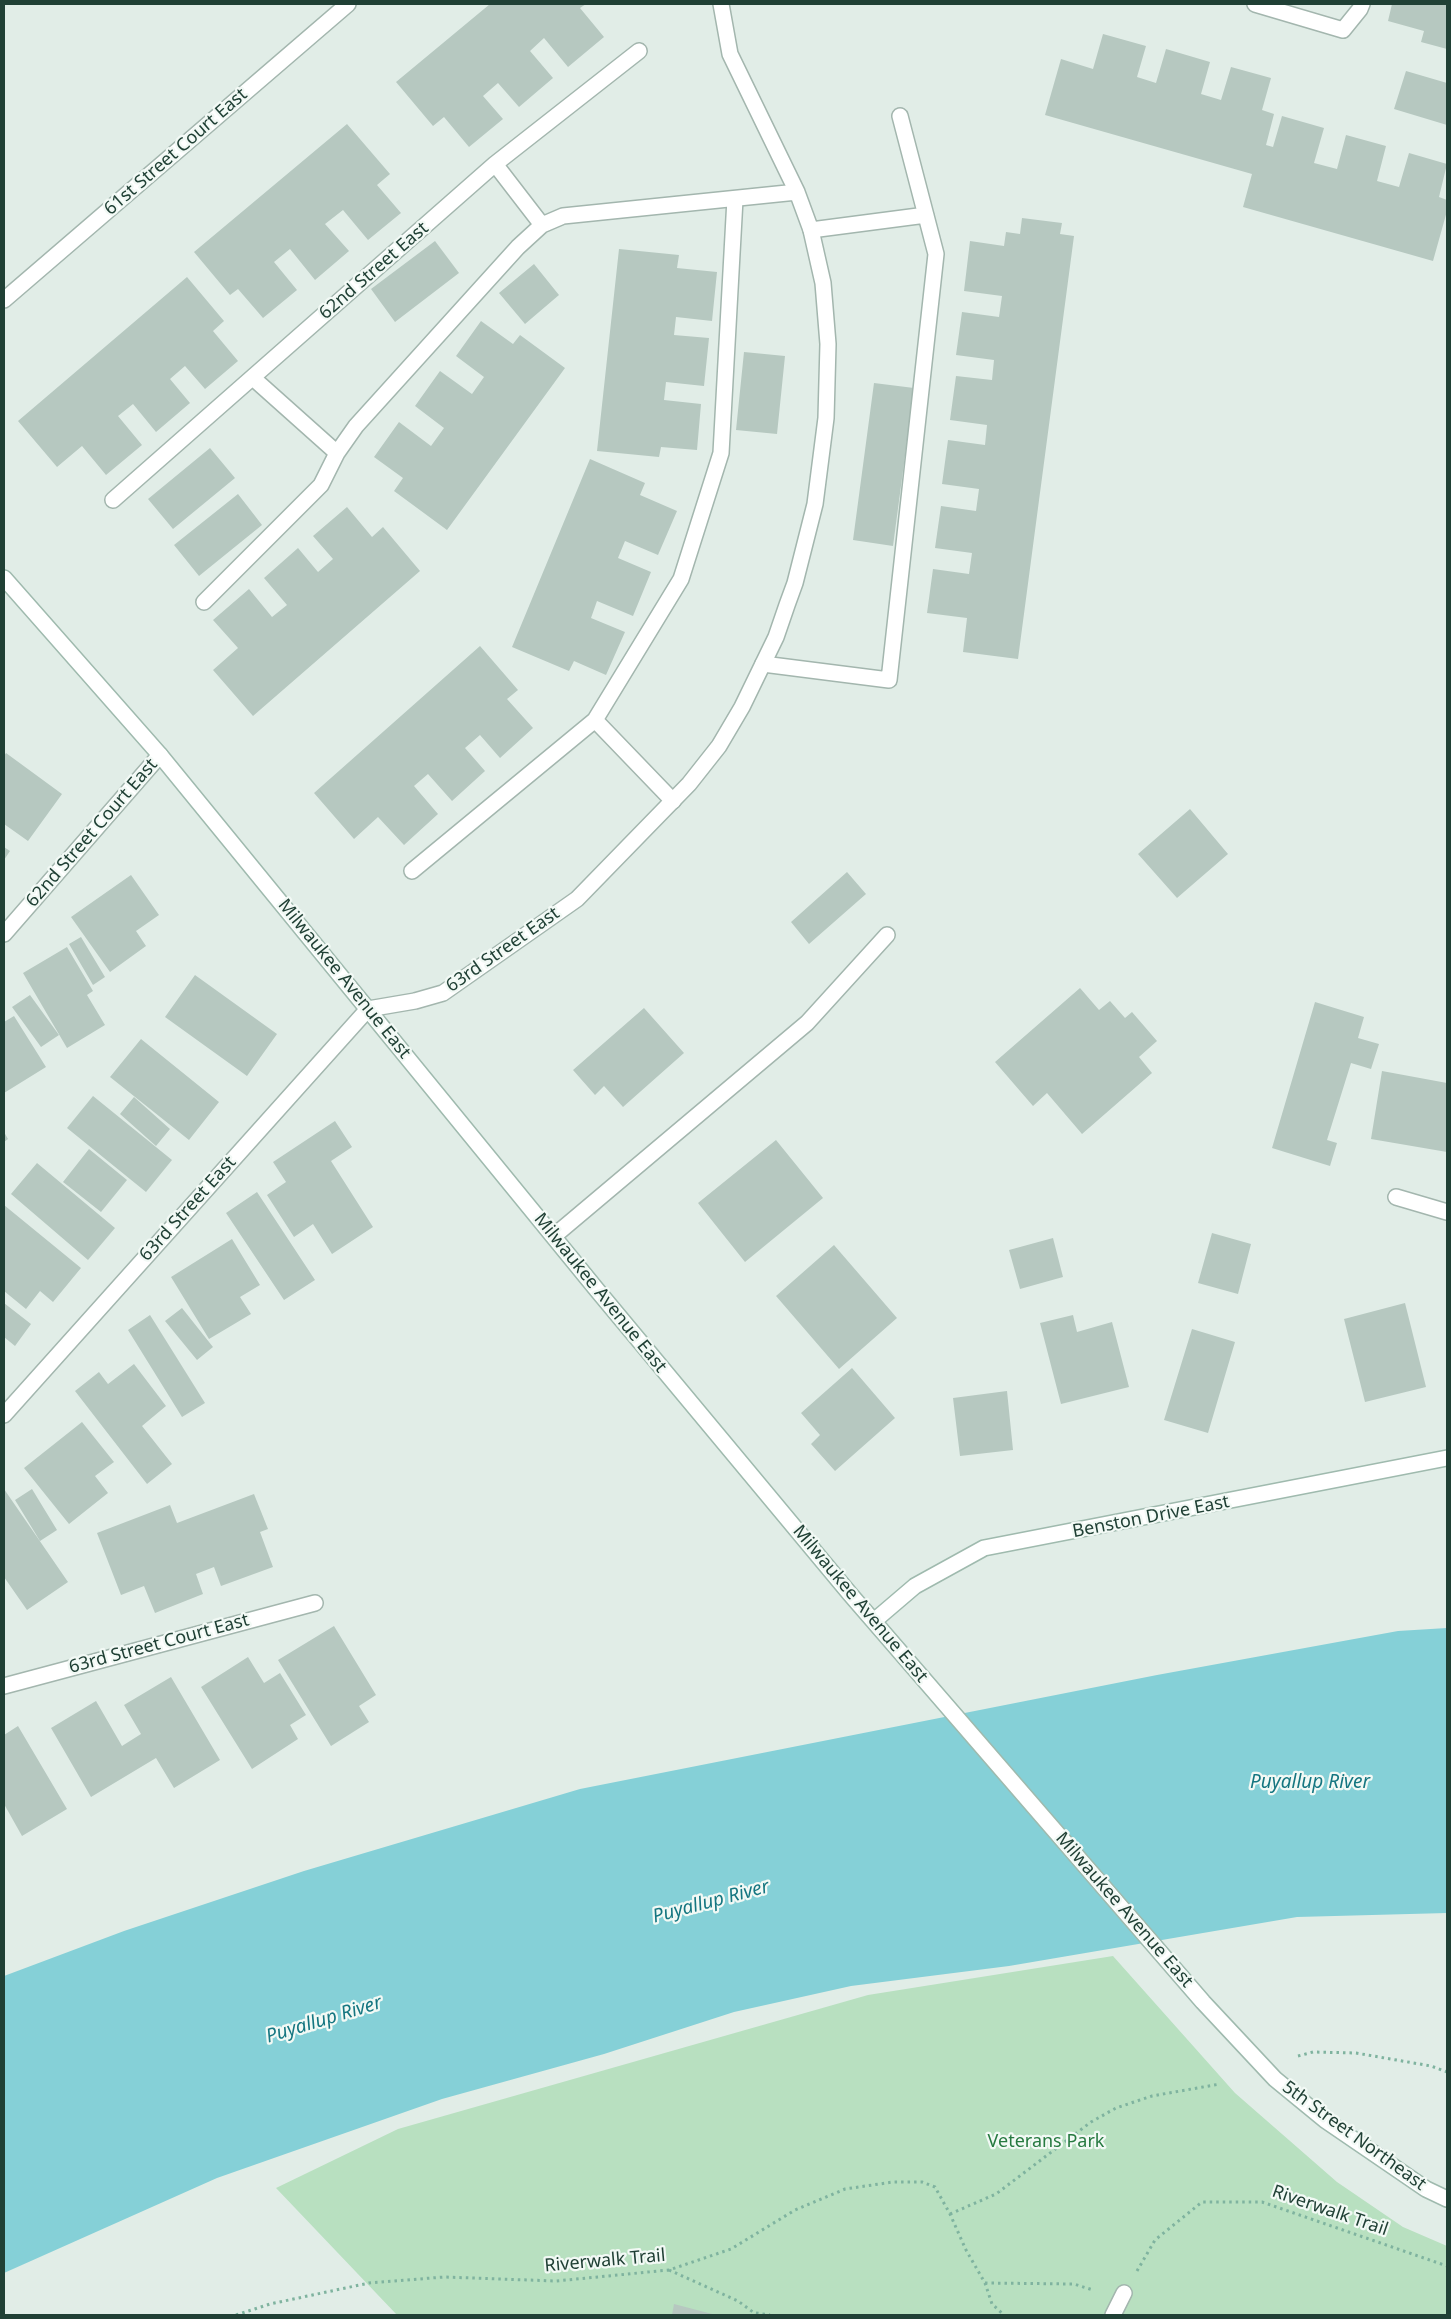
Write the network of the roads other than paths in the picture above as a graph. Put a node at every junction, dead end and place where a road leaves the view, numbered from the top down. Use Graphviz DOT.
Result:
graph roads {
  1 [pos="348,4"];
  2 [pos="721,4"];
  3 [pos="1255,4"];
  4 [pos="1362,4"];
  5 [pos="639,51"];
  6 [pos="900,116"];
  7 [pos="495,164"];
  8 [pos="797,192"];
  9 [pos="735,199"];
  10 [pos="926,216"];
  11 [pos="542,225"];
  12 [pos="811,230"];
  13 [pos="4,300"];
  14 [pos="253,378"];
  15 [pos="337,453"];
  16 [pos="113,500"];
  17 [pos="4,578"];
  18 [pos="204,602"];
  19 [pos="763,664"];
  20 [pos="595,720"];
  21 [pos="160,755"];
  22 [pos="674,800"];
  23 [pos="412,871"];
  24 [pos="4,934"];
  25 [pos="887,935"];
  26 [pos="368,1009"];
  27 [pos="1396,1197"];
  28 [pos="1447,1212"];
  29 [pos="554,1236"];
  30 [pos="4,1414"];
  31 [pos="1447,1458"];
  32 [pos="315,1603"];
  33 [pos="874,1621"];
  34 [pos="4,1686"];
  35 [pos="1203,2002"];
  36 [pos="1447,2199"];
  37 [pos="1122,2295"];
  38 [pos="1113,2315"];
  1 -- 13 [label="street, 61st Street Court East"];
  2 -- 8 [label="street, 63rd Street East"];
  3 -- 4 [label="street"];
  5 -- 7 [label="street, 62nd Street East"];
  6 -- 10 [label="street"];
  7 -- 11 [label="street"];
  7 -- 14 [label="street, 62nd Street East"];
  8 -- 9 [label="street"];
  8 -- 12 [label="street, 63rd Street East"];
  9 -- 11 [label="street"];
  9 -- 20 [label="street"];
  10 -- 12 [label="street"];
  10 -- 19 [label="street"];
  11 -- 15 [label="street"];
  12 -- 19 [label="street, 63rd Street East"];
  14 -- 15 [label="street"];
  14 -- 16 [label="street, 62nd Street East"];
  15 -- 18 [label="street"];
  17 -- 21 [label="street, Milwaukee Avenue East"];
  19 -- 22 [label="street, 63rd Street East"];
  20 -- 22 [label="street"];
  20 -- 23 [label="street"];
  21 -- 24 [label="street, 62nd Street Court East"];
  21 -- 26 [label="street, Milwaukee Avenue East"];
  22 -- 26 [label="street, 63rd Street East"];
  25 -- 29 [label="street"];
  26 -- 29 [label="street, Milwaukee Avenue East"];
  26 -- 30 [label="street, 63rd Street East"];
  27 -- 28 [label="street"];
  29 -- 33 [label="street, Milwaukee Avenue East"];
  31 -- 33 [label="street, Benston Drive East"];
  32 -- 34 [label="street, 63rd Street Court East"];
  33 -- 35 [label="street, Milwaukee Avenue East"];
  35 -- 36 [label="street, 5th Street Northeast"];
  37 -- 38 [label="street"];
}
